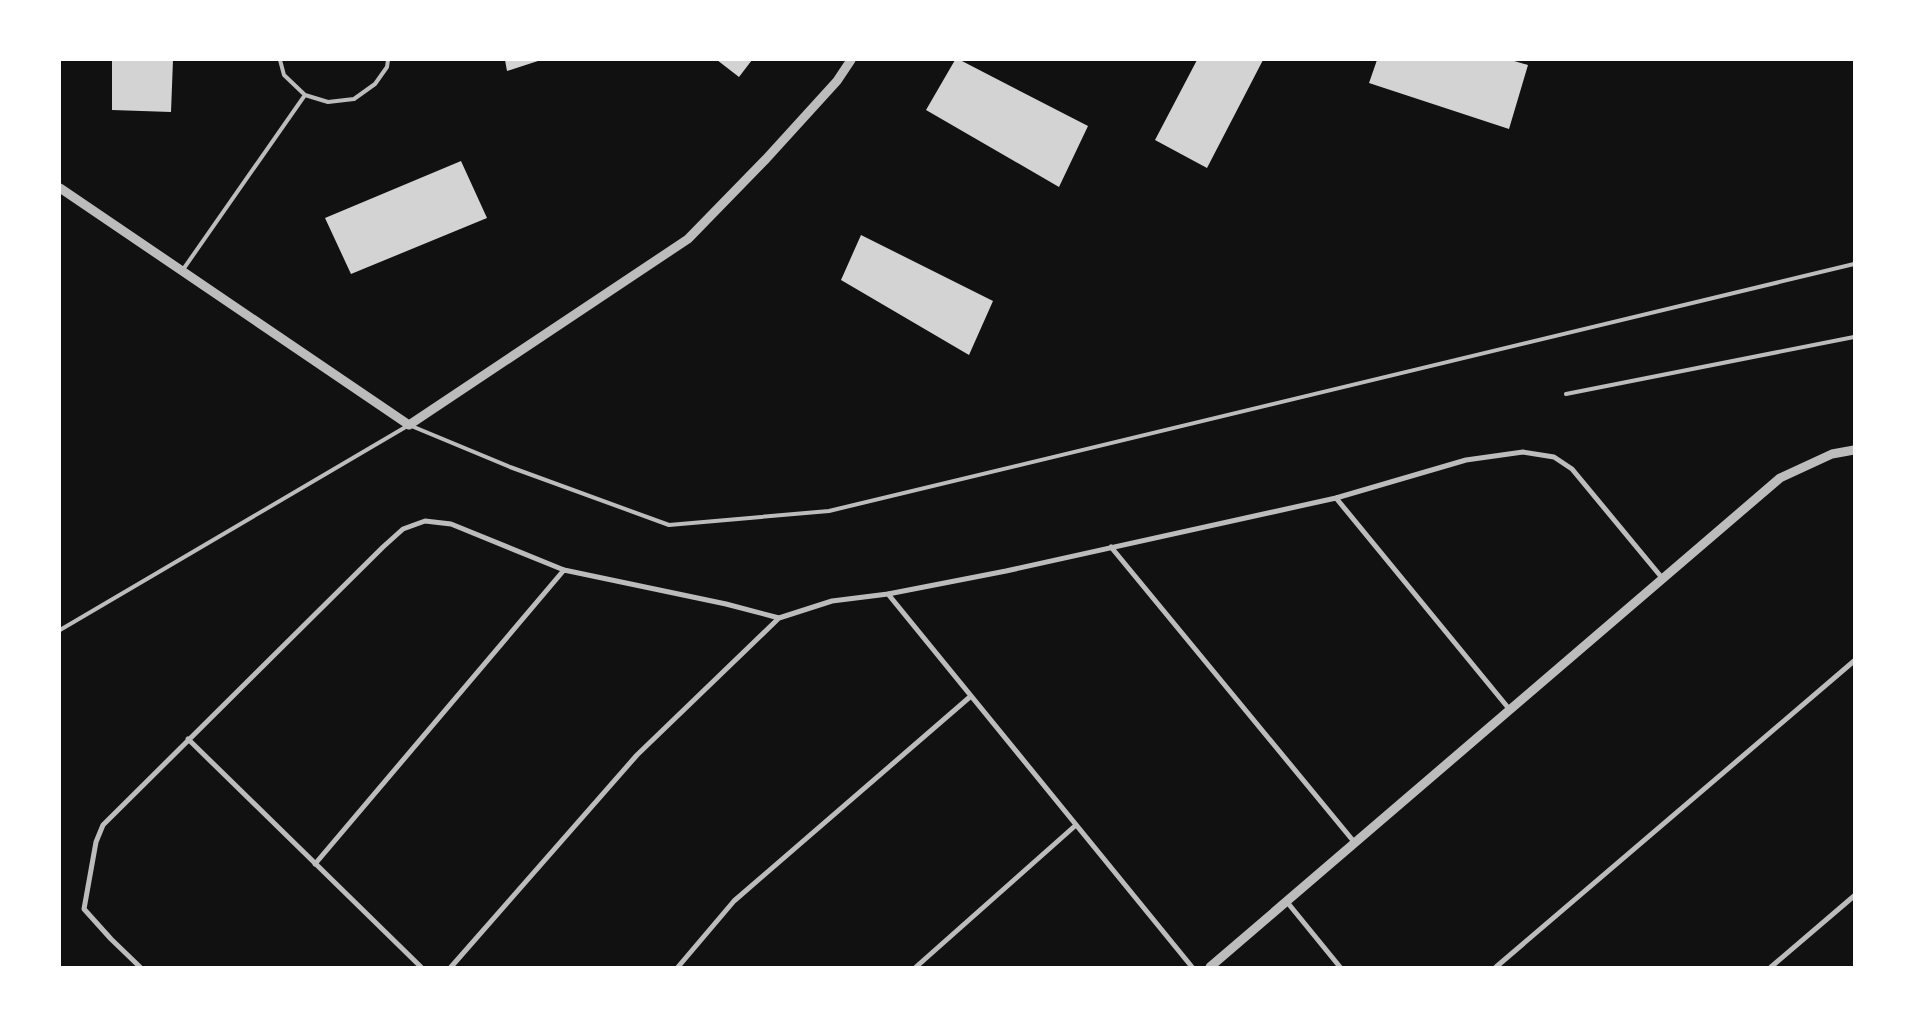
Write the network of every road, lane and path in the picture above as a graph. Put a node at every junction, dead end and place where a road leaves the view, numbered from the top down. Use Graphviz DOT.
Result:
graph roads {
  1 [pos="280,60"];
  2 [pos="388,60"];
  3 [pos="851,60"];
  4 [pos="305,95"];
  5 [pos="60,188"];
  6 [pos="1854,264"];
  7 [pos="182,271"];
  8 [pos="1854,336"];
  9 [pos="1566,394"];
  10 [pos="409,425"];
  11 [pos="1854,450"];
  12 [pos="1336,498"];
  13 [pos="1112,547"];
  14 [pos="564,570"];
  15 [pos="1663,579"];
  16 [pos="888,594"];
  17 [pos="779,618"];
  18 [pos="60,630"];
  19 [pos="1854,660"];
  20 [pos="971,696"];
  21 [pos="1510,710"];
  22 [pos="188,739"];
  23 [pos="1076,825"];
  24 [pos="1355,843"];
  25 [pos="315,864"];
  26 [pos="1854,896"];
  27 [pos="1287,902"];
  28 [pos="140,967"];
  29 [pos="421,967"];
  30 [pos="451,967"];
  31 [pos="678,967"];
  32 [pos="916,967"];
  33 [pos="1192,967"];
  34 [pos="1210,967"];
  35 [pos="1340,967"];
  36 [pos="1496,967"];
  37 [pos="1771,967"];
  1 -- 4 [label="lane"];
  2 -- 4 [label="lane"];
  3 -- 10 [label="street"];
  4 -- 7 [label="lane"];
  5 -- 7 [label="street"];
  6 -- 10 [label="lane"];
  7 -- 10 [label="street"];
  8 -- 9 [label="lane"];
  10 -- 18 [label="lane"];
  11 -- 15 [label="street"];
  12 -- 13 [label="street"];
  12 -- 15 [label="street"];
  12 -- 21 [label="street"];
  13 -- 16 [label="street"];
  13 -- 24 [label="street"];
  14 -- 17 [label="street"];
  14 -- 22 [label="street"];
  14 -- 25 [label="street"];
  15 -- 21 [label="street"];
  16 -- 17 [label="street"];
  16 -- 20 [label="street"];
  17 -- 30 [label="street"];
  19 -- 36 [label="street"];
  20 -- 23 [label="street"];
  20 -- 31 [label="street"];
  21 -- 24 [label="street"];
  22 -- 25 [label="street"];
  22 -- 28 [label="street"];
  23 -- 32 [label="street"];
  23 -- 33 [label="street"];
  24 -- 27 [label="street"];
  25 -- 29 [label="street"];
  26 -- 37 [label="street"];
  27 -- 34 [label="street"];
  27 -- 35 [label="street"];
}
